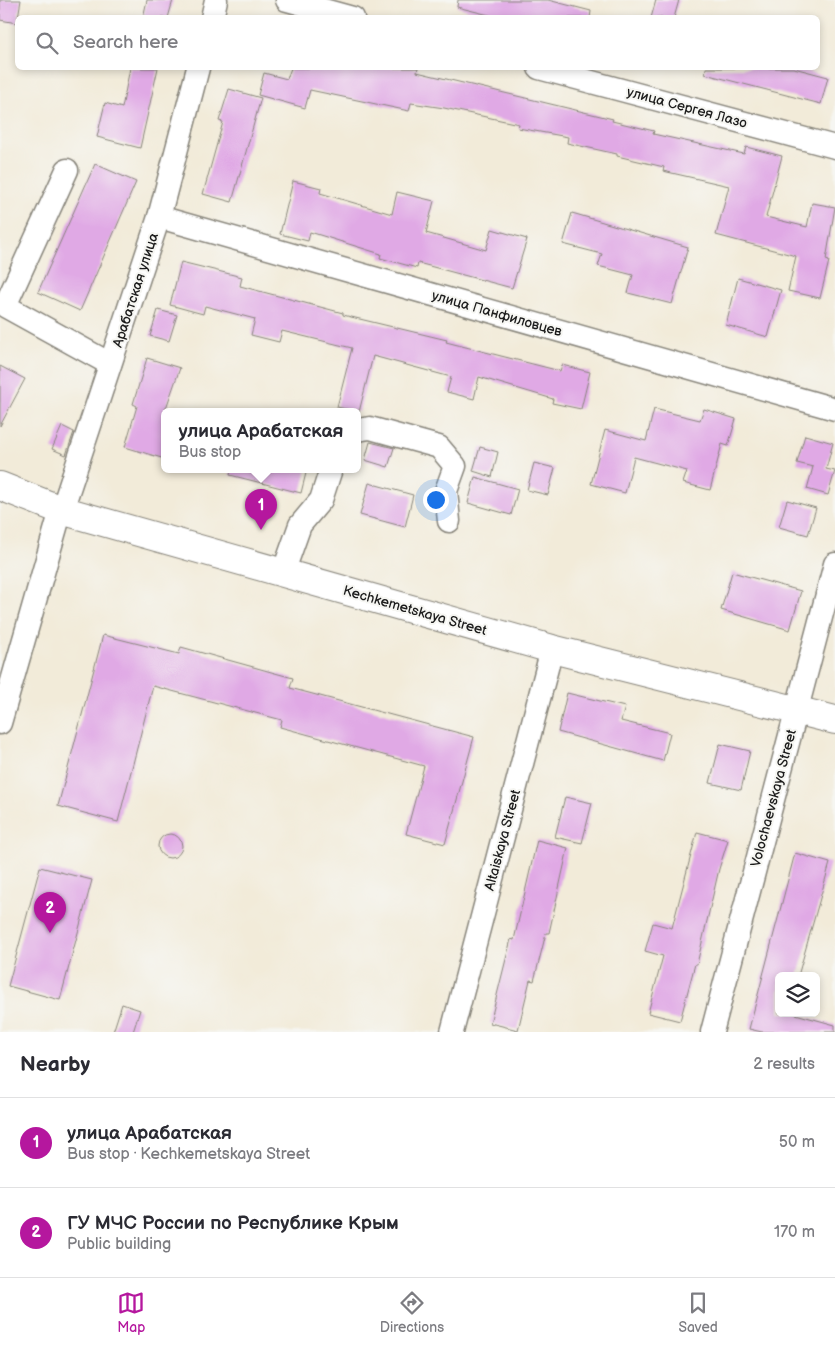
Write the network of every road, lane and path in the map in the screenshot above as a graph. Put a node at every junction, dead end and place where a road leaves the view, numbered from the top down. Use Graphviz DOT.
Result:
graph roads {
  1 [pos="216,0"];
  2 [pos="287,0"];
  3 [pos="213,15"];
  4 [pos="342,15"];
  5 [pos="197,70"];
  6 [pos="546,70"];
  7 [pos="835,147"];
  8 [pos="66,170"];
  9 [pos="159,217"];
  10 [pos="110,364"];
  11 [pos="835,409"];
  12 [pos="361,429"];
  13 [pos="330,473"];
  14 [pos="0,486"];
  15 [pos="62,510"];
  16 [pos="450,521"];
  17 [pos="835,564"];
  18 [pos="284,573"];
  19 [pos="552,649"];
  20 [pos="797,709"];
  21 [pos="835,720"];
  22 [pos="0,723"];
  23 [pos="452,1032"];
  24 [pos="712,1032"];
  1 -- 3 [label="street"];
  2 -- 4 [label="street"];
  5 -- 9 [label="street, Арабатская улица"];
  6 -- 7 [label="street, улица Сергея Лазо"];
  8 -- 10 [label="street"];
  9 -- 10 [label="street, Арабатская улица"];
  9 -- 11 [label="street, улица Панфиловцев"];
  10 -- 15 [label="street, Арабатская улица"];
  12 -- 16 [label="street"];
  13 -- 18 [label="street"];
  14 -- 15 [label="main road, Kechkemetskaya Street"];
  15 -- 18 [label="main road, Kechkemetskaya Street"];
  15 -- 22 [label="street, Арабатская улица"];
  17 -- 20 [label="street, Volochaevskaya Street"];
  18 -- 19 [label="main road, Kechkemetskaya Street"];
  19 -- 20 [label="main road, Kechkemetskaya Street"];
  19 -- 23 [label="street, Altaiskaya Street"];
  20 -- 21 [label="main road, Kechkemetskaya Street"];
  20 -- 24 [label="street, Volochaevskaya Street"];
}
